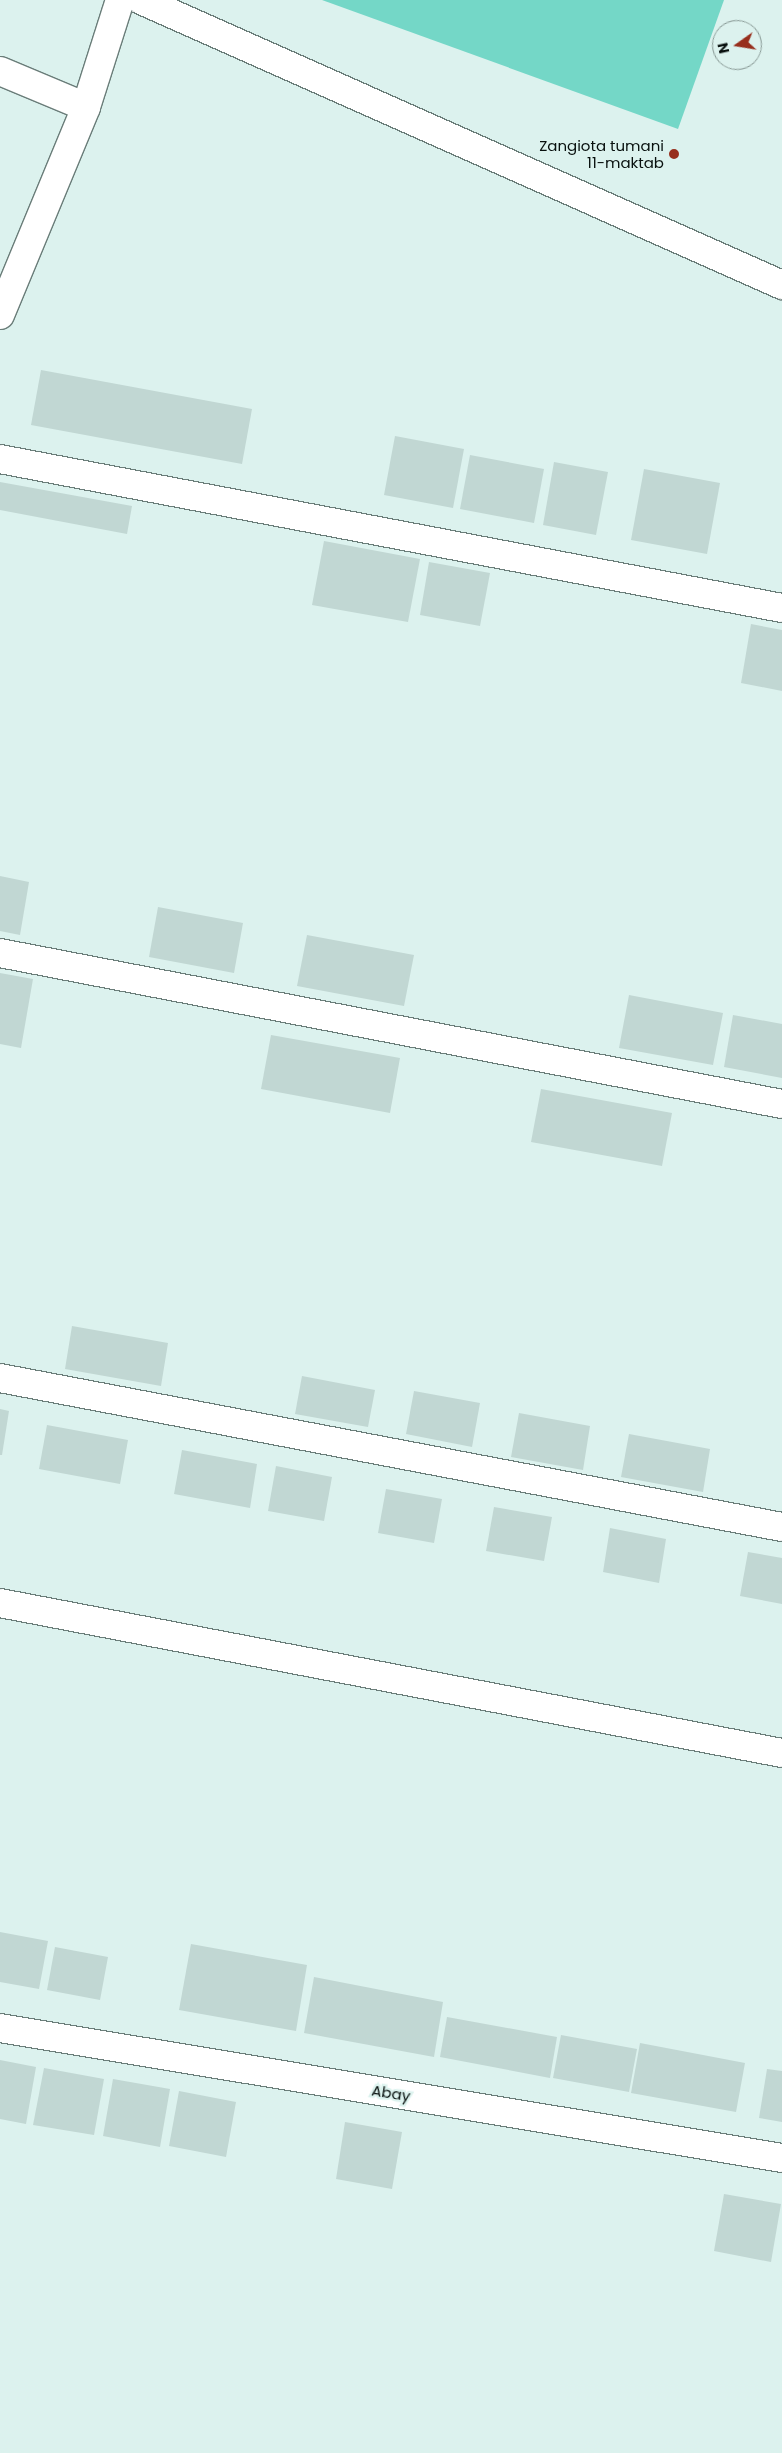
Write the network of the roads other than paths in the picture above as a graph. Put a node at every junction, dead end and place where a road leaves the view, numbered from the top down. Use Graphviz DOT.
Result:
graph roads {
  1 [pos="120,0"];
  2 [pos="141,0"];
  3 [pos="0,71"];
  4 [pos="86,107"];
  5 [pos="782,285"];
  6 [pos="0,315"];
  7 [pos="0,459"];
  8 [pos="782,608"];
  9 [pos="0,953"];
  10 [pos="782,1104"];
  11 [pos="0,1378"];
  12 [pos="782,1527"];
  13 [pos="0,1603"];
  14 [pos="782,1753"];
  15 [pos="0,2028"];
  16 [pos="782,2158"];
  1 -- 4 [label="street"];
  2 -- 5 [label="street"];
  3 -- 4 [label="street"];
  4 -- 6 [label="street"];
  7 -- 8 [label="street"];
  9 -- 10 [label="street"];
  11 -- 12 [label="street"];
  13 -- 14 [label="street"];
  15 -- 16 [label="street, Abay"];
}
